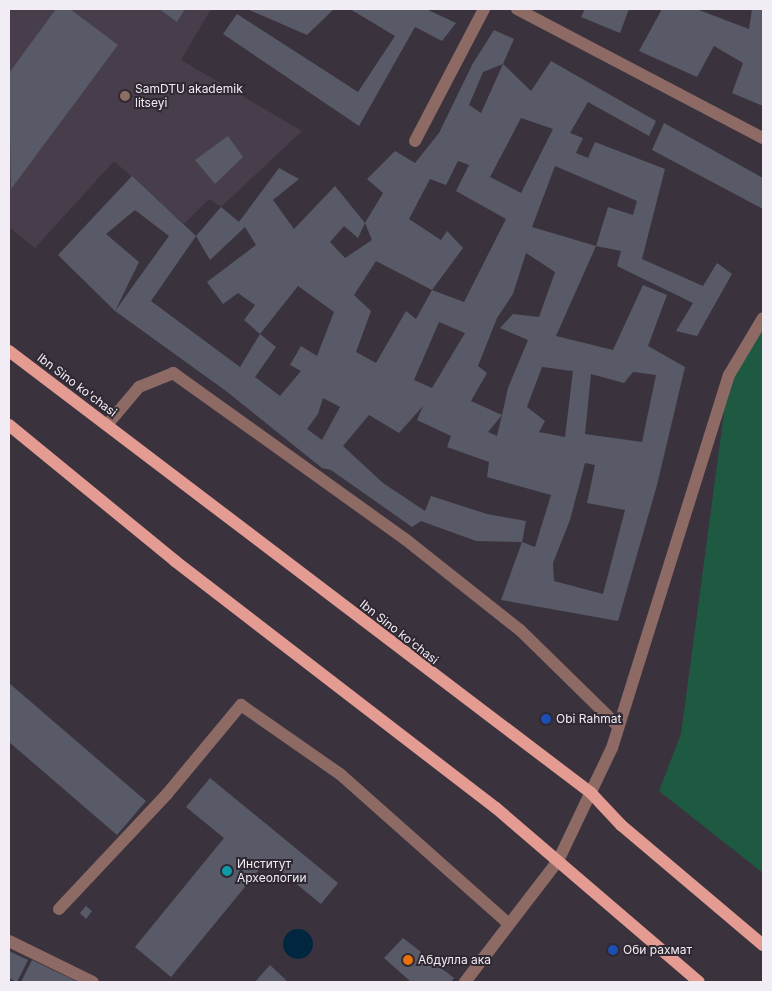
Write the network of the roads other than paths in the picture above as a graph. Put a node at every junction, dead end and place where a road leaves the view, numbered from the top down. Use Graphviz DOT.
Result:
graph roads {
  1 [pos="484,9"];
  2 [pos="517,9"];
  3 [pos="763,138"];
  4 [pos="415,141"];
  5 [pos="763,318"];
  6 [pos="9,351"];
  7 [pos="9,424"];
  8 [pos="107,425"];
  9 [pos="618,726"];
  10 [pos="591,793"];
  11 [pos="558,862"];
  12 [pos="59,909"];
  13 [pos="509,924"];
  14 [pos="9,941"];
  15 [pos="763,945"];
  16 [pos="94,982"];
  17 [pos="465,982"];
  18 [pos="699,982"];
  1 -- 4 [label="street"];
  2 -- 3 [label="street"];
  5 -- 9 [label="street"];
  6 -- 8 [label="main road, Ibn Sino ko'chasi"];
  7 -- 11 [label="main road"];
  8 -- 9 [label="street"];
  8 -- 10 [label="main road, Ibn Sino ko'chasi"];
  9 -- 10 [label="street"];
  10 -- 11 [label="street"];
  10 -- 15 [label="main road, Ibn Sino ko'chasi"];
  11 -- 13 [label="street"];
  11 -- 18 [label="main road"];
  12 -- 13 [label="street"];
  13 -- 17 [label="street"];
  14 -- 16 [label="street"];
}
